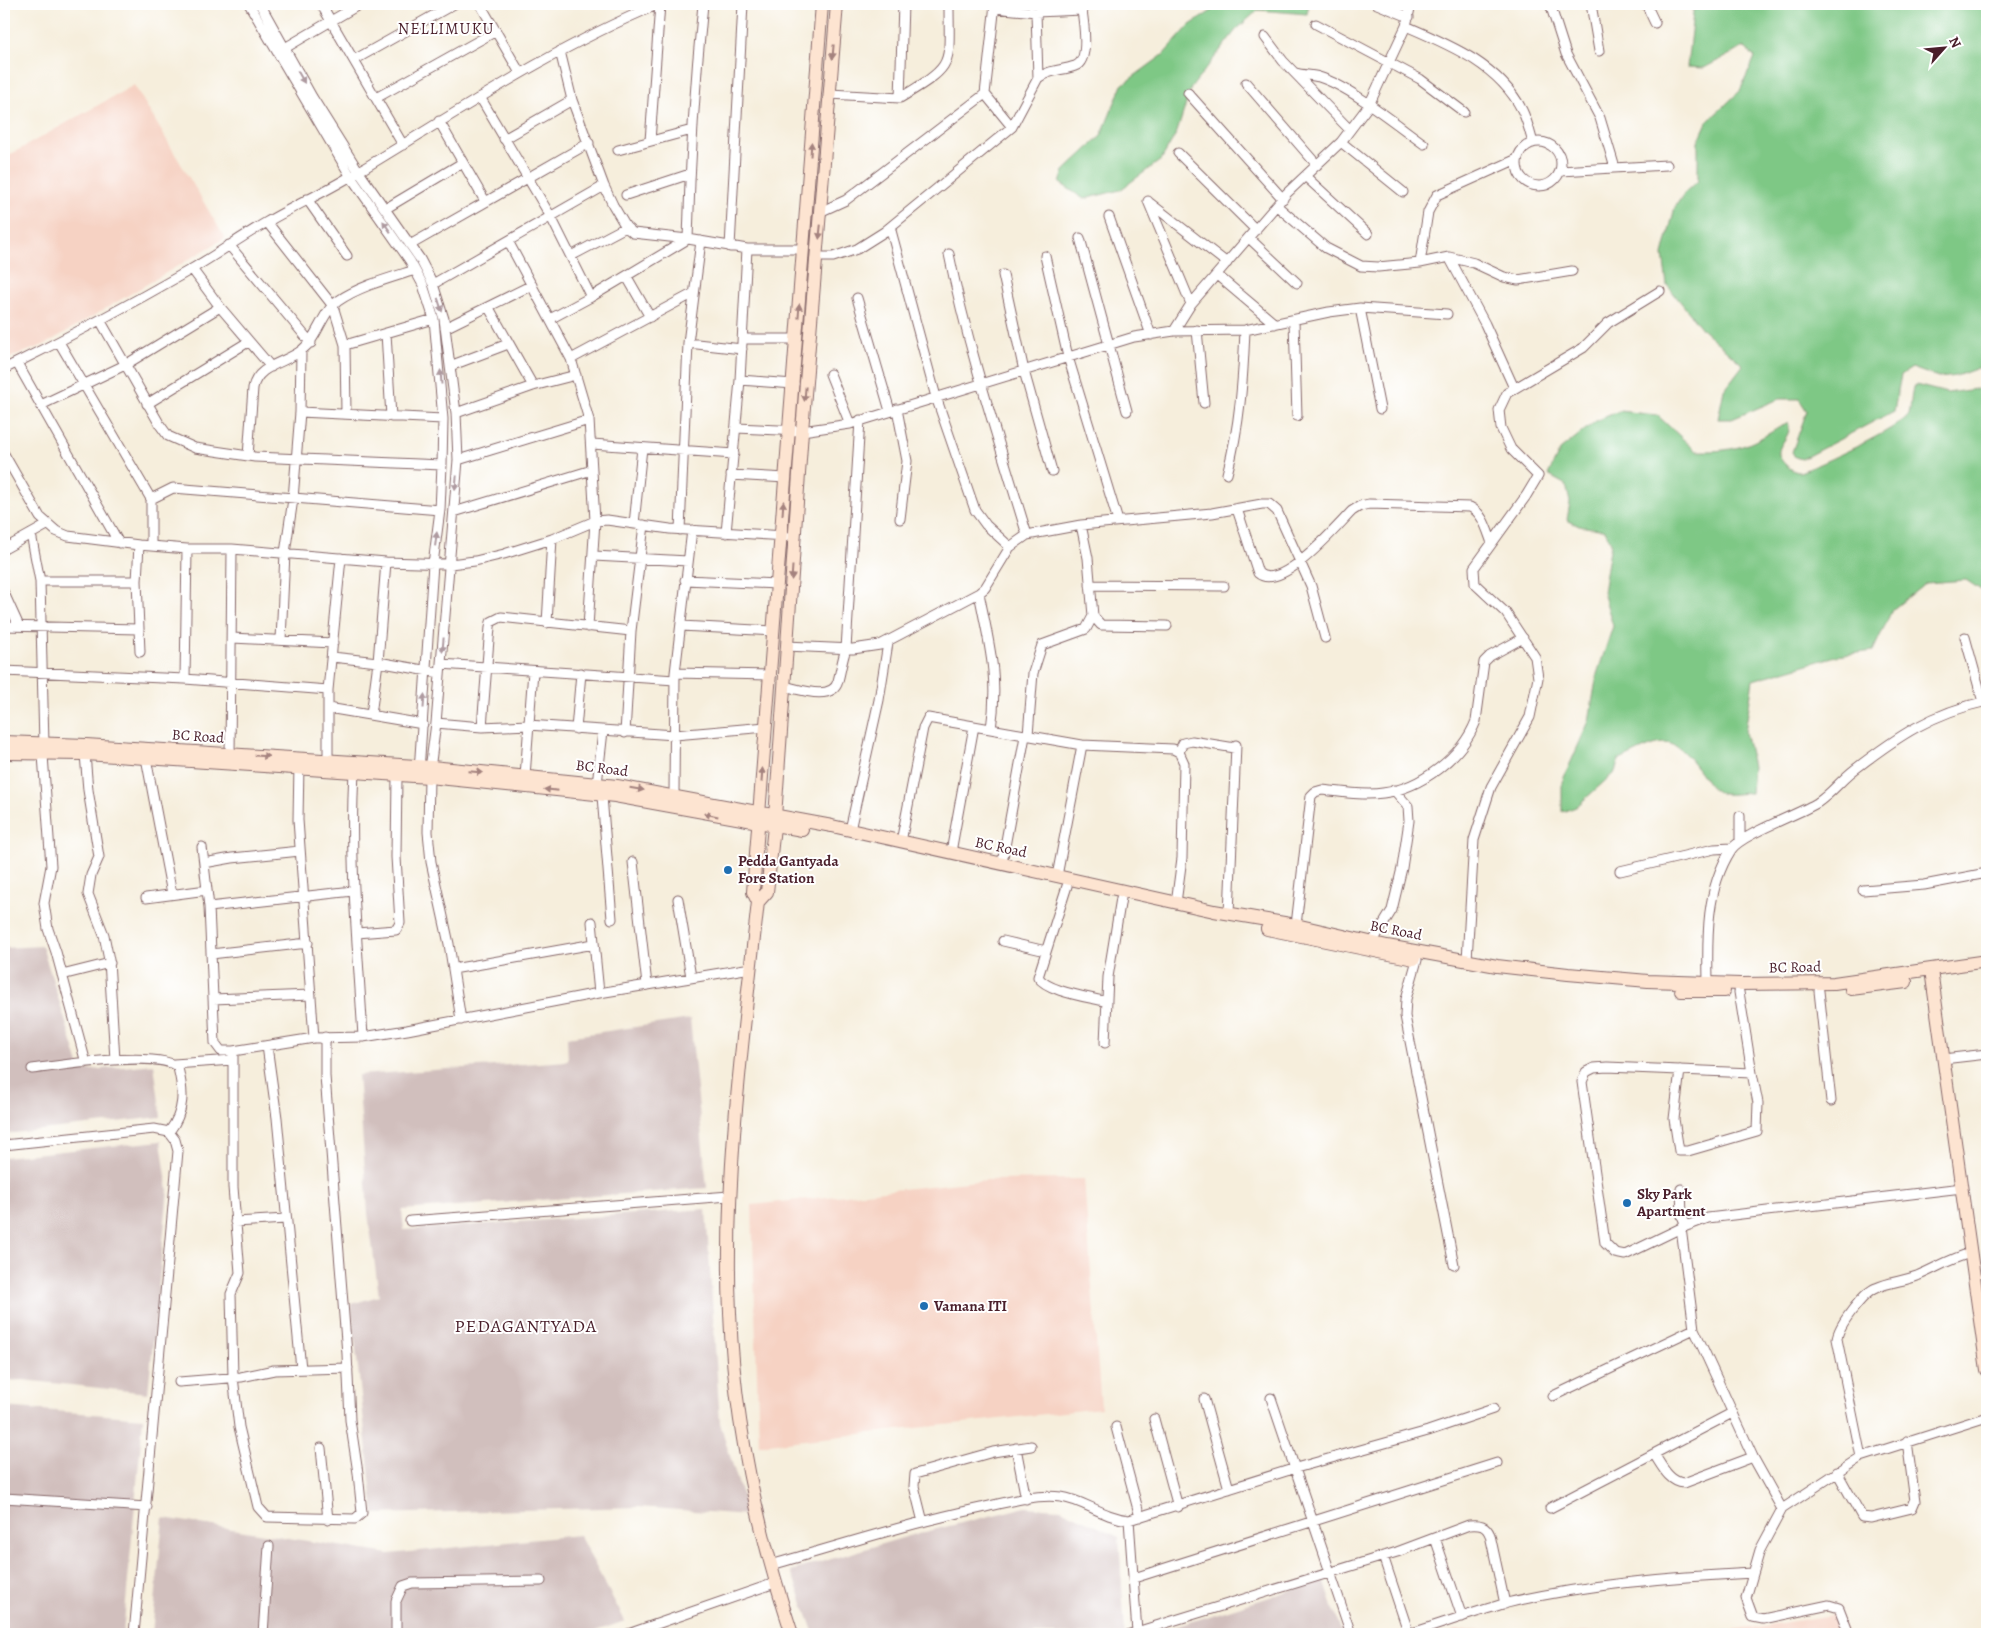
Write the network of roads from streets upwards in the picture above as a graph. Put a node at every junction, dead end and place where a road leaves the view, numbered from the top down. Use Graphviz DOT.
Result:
graph roads {
  1 [pos="249,4"];
  2 [pos="260,4"];
  3 [pos="321,4"];
  4 [pos="360,4"];
  5 [pos="454,4"];
  6 [pos="480,4"];
  7 [pos="659,4"];
  8 [pos="704,4"];
  9 [pos="743,4"];
  10 [pos="822,4"];
  11 [pos="837,4"];
  12 [pos="903,4"];
  13 [pos="950,4"];
  14 [pos="1378,4"];
  15 [pos="1411,4"];
  16 [pos="1550,4"];
  17 [pos="1591,4"];
  18 [pos="1646,4"];
  19 [pos="994,6"];
  20 [pos="1081,7"];
  21 [pos="1036,12"];
  22 [pos="1409,17"];
  23 [pos="331,21"];
  24 [pos="1655,23"];
  25 [pos="1316,24"];
  26 [pos="1406,26"];
  27 [pos="496,31"];
  28 [pos="1265,37"];
  29 [pos="285,48"];
  30 [pos="562,49"];
  31 [pos="1599,51"];
  32 [pos="354,60"];
  33 [pos="1390,64"];
  34 [pos="520,73"];
  35 [pos="1296,73"];
  36 [pos="1038,78"];
  37 [pos="1246,83"];
  38 [pos="1188,93"];
  39 [pos="830,94"];
  40 [pos="985,94"];
  41 [pos="480,97"];
  42 [pos="376,98"];
  43 [pos="900,98"];
  44 [pos="572,100"];
  45 [pos="1369,105"];
  46 [pos="1464,112"];
  47 [pos="439,121"];
  48 [pos="1012,127"];
  49 [pos="692,130"];
  50 [pos="1350,130"];
  51 [pos="504,139"];
  52 [pos="650,141"];
  53 [pos="1341,142"];
  54 [pos="588,143"];
  55 [pos="1533,143"];
  56 [pos="403,144"];
  57 [pos="1424,144"];
  58 [pos="618,150"];
  59 [pos="1178,152"];
  60 [pos="1517,159"];
  61 [pos="462,163"];
  62 [pos="1317,165"];
  63 [pos="1667,165"];
  64 [pos="1616,168"];
  65 [pos="1560,171"];
  66 [pos="355,174"];
  67 [pos="690,174"];
  68 [pos="528,176"];
  69 [pos="1305,176"];
  70 [pos="604,186"];
  71 [pos="1403,192"];
  72 [pos="626,195"];
  73 [pos="307,199"];
  74 [pos="485,201"];
  75 [pos="1280,202"];
  76 [pos="385,209"];
  77 [pos="822,211"];
  78 [pos="551,217"];
  79 [pos="1109,217"];
  80 [pos="267,222"];
  81 [pos="626,227"];
  82 [pos="890,227"];
  83 [pos="1256,230"];
  84 [pos="1368,234"];
  85 [pos="1080,238"];
  86 [pos="1249,238"];
  87 [pos="688,239"];
  88 [pos="508,241"];
  89 [pos="701,241"];
  90 [pos="229,245"];
  91 [pos="410,245"];
  92 [pos="730,247"];
  93 [pos="803,248"];
  94 [pos="747,249"];
  95 [pos="949,254"];
  96 [pos="347,256"];
  97 [pos="571,256"];
  98 [pos="817,256"];
  99 [pos="1046,256"];
  100 [pos="1449,258"];
  101 [pos="1227,263"];
  102 [pos="1420,263"];
  103 [pos="192,269"];
  104 [pos="415,270"];
  105 [pos="1572,271"];
  106 [pos="1003,275"];
  107 [pos="1216,275"];
  108 [pos="627,276"];
  109 [pos="1297,282"];
  110 [pos="433,284"];
  111 [pos="532,285"];
  112 [pos="1660,291"];
  113 [pos="694,293"];
  114 [pos="591,297"];
  115 [pos="857,298"];
  116 [pos="1191,304"];
  117 [pos="332,306"];
  118 [pos="220,307"];
  119 [pos="490,308"];
  120 [pos="1360,308"];
  121 [pos="1447,314"];
  122 [pos="650,317"];
  123 [pos="434,319"];
  124 [pos="550,319"];
  125 [pos="100,320"];
  126 [pos="1294,321"];
  127 [pos="1275,324"];
  128 [pos="445,328"];
  129 [pos="1174,330"];
  130 [pos="1197,330"];
  131 [pos="1246,330"];
  132 [pos="386,333"];
  133 [pos="1151,334"];
  134 [pos="743,338"];
  135 [pos="796,339"];
  136 [pos="59,342"];
  137 [pos="248,342"];
  138 [pos="311,343"];
  139 [pos="688,343"];
  140 [pos="508,344"];
  141 [pos="1109,344"];
  142 [pos="344,345"];
  143 [pos="742,348"];
  144 [pos="301,352"];
  145 [pos="1068,357"];
  146 [pos="571,359"];
  147 [pos="17,363"];
  148 [pos="125,365"];
  149 [pos="450,366"];
  150 [pos="270,367"];
  151 [pos="4,370"];
  152 [pos="1024,371"];
  153 [pos="830,374"];
  154 [pos="576,375"];
  155 [pos="740,380"];
  156 [pos="794,384"];
  157 [pos="981,384"];
  158 [pos="84,386"];
  159 [pos="533,386"];
  160 [pos="1514,388"];
  161 [pos="936,397"];
  162 [pos="1204,403"];
  163 [pos="147,404"];
  164 [pos="41,405"];
  165 [pos="1380,409"];
  166 [pos="894,410"];
  167 [pos="1126,411"];
  168 [pos="300,412"];
  169 [pos="346,413"];
  170 [pos="456,413"];
  171 [pos="1297,416"];
  172 [pos="391,417"];
  173 [pos="443,419"];
  174 [pos="589,420"];
  175 [pos="860,420"];
  176 [pos="850,424"];
  177 [pos="736,428"];
  178 [pos="796,431"];
  179 [pos="592,444"];
  180 [pos="642,448"];
  181 [pos="685,451"];
  182 [pos="4,454"];
  183 [pos="734,454"];
  184 [pos="248,456"];
  185 [pos="297,458"];
  186 [pos="458,460"];
  187 [pos="442,465"];
  188 [pos="592,470"];
  189 [pos="1052,471"];
  190 [pos="1227,474"];
  191 [pos="731,475"];
  192 [pos="786,478"];
  193 [pos="151,499"];
  194 [pos="293,499"];
  195 [pos="1237,509"];
  196 [pos="440,510"];
  197 [pos="454,512"];
  198 [pos="900,519"];
  199 [pos="595,521"];
  200 [pos="1118,521"];
  201 [pos="634,524"];
  202 [pos="47,525"];
  203 [pos="1081,525"];
  204 [pos="644,526"];
  205 [pos="680,530"];
  206 [pos="692,530"];
  207 [pos="726,533"];
  208 [pos="31,534"];
  209 [pos="782,535"];
  210 [pos="1027,535"];
  211 [pos="552,539"];
  212 [pos="794,539"];
  213 [pos="119,543"];
  214 [pos="1492,543"];
  215 [pos="139,545"];
  216 [pos="151,546"];
  217 [pos="1010,547"];
  218 [pos="4,549"];
  219 [pos="232,549"];
  220 [pos="187,550"];
  221 [pos="285,553"];
  222 [pos="594,556"];
  223 [pos="340,558"];
  224 [pos="640,560"];
  225 [pos="688,561"];
  226 [pos="386,562"];
  227 [pos="1301,562"];
  228 [pos="433,564"];
  229 [pos="450,564"];
  230 [pos="685,580"];
  231 [pos="40,581"];
  232 [pos="137,581"];
  233 [pos="777,584"];
  234 [pos="1090,585"];
  235 [pos="1224,586"];
  236 [pos="4,593"];
  237 [pos="978,593"];
  238 [pos="1094,616"];
  239 [pos="547,623"];
  240 [pos="4,626"];
  241 [pos="18,626"];
  242 [pos="42,626"];
  243 [pos="681,626"];
  244 [pos="1167,626"];
  245 [pos="588,627"];
  246 [pos="138,628"];
  247 [pos="631,631"];
  248 [pos="774,631"];
  249 [pos="1965,637"];
  250 [pos="232,638"];
  251 [pos="1325,638"];
  252 [pos="1523,638"];
  253 [pos="281,640"];
  254 [pos="332,643"];
  255 [pos="888,643"];
  256 [pos="786,646"];
  257 [pos="846,649"];
  258 [pos="140,652"];
  259 [pos="332,657"];
  260 [pos="378,662"];
  261 [pos="441,668"];
  262 [pos="487,668"];
  263 [pos="426,669"];
  264 [pos="4,671"];
  265 [pos="532,671"];
  266 [pos="43,673"];
  267 [pos="581,673"];
  268 [pos="771,675"];
  269 [pos="626,677"];
  270 [pos="675,677"];
  271 [pos="185,679"];
  272 [pos="230,683"];
  273 [pos="784,686"];
  274 [pos="328,690"];
  275 [pos="1985,701"];
  276 [pos="328,708"];
  277 [pos="371,714"];
  278 [pos="422,724"];
  279 [pos="436,724"];
  280 [pos="528,725"];
  281 [pos="974,726"];
  282 [pos="482,727"];
  283 [pos="766,727"];
  284 [pos="576,729"];
  285 [pos="991,729"];
  286 [pos="603,731"];
  287 [pos="625,732"];
  288 [pos="675,735"];
  289 [pos="1025,736"];
  290 [pos="4,742"];
  291 [pos="1082,745"];
  292 [pos="44,750"];
  293 [pos="1179,752"];
  294 [pos="4,753"];
  295 [pos="85,754"];
  296 [pos="230,755"];
  297 [pos="146,758"];
  298 [pos="328,761"];
  299 [pos="299,764"];
  300 [pos="425,772"];
  301 [pos="354,773"];
  302 [pos="397,776"];
  303 [pos="525,776"];
  304 [pos="599,790"];
  305 [pos="1394,790"];
  306 [pos="674,795"];
  307 [pos="1740,816"];
  308 [pos="759,818"];
  309 [pos="775,821"];
  310 [pos="850,830"];
  311 [pos="1740,841"];
  312 [pos="901,842"];
  313 [pos="202,847"];
  314 [pos="1732,848"];
  315 [pos="300,851"];
  316 [pos="951,852"];
  317 [pos="633,862"];
  318 [pos="204,863"];
  319 [pos="1002,863"];
  320 [pos="1620,871"];
  321 [pos="1987,873"];
  322 [pos="1057,876"];
  323 [pos="1067,886"];
  324 [pos="207,890"];
  325 [pos="1863,890"];
  326 [pos="353,891"];
  327 [pos="172,894"];
  328 [pos="304,896"];
  329 [pos="146,898"];
  330 [pos="1121,898"];
  331 [pos="678,899"];
  332 [pos="758,902"];
  333 [pos="1171,904"];
  334 [pos="209,907"];
  335 [pos="1229,914"];
  336 [pos="612,919"];
  337 [pos="592,922"];
  338 [pos="1295,930"];
  339 [pos="357,933"];
  340 [pos="1003,941"];
  341 [pos="1372,942"];
  342 [pos="308,943"];
  343 [pos="594,944"];
  344 [pos="1046,950"];
  345 [pos="211,954"];
  346 [pos="1417,960"];
  347 [pos="1987,961"];
  348 [pos="110,963"];
  349 [pos="1466,963"];
  350 [pos="751,968"];
  351 [pos="1987,968"];
  352 [pos="453,969"];
  353 [pos="1931,974"];
  354 [pos="62,975"];
  355 [pos="691,977"];
  356 [pos="1708,982"];
  357 [pos="647,984"];
  358 [pos="1740,988"];
  359 [pos="1819,991"];
  360 [pos="599,993"];
  361 [pos="311,994"];
  362 [pos="213,999"];
  363 [pos="1107,1002"];
  364 [pos="461,1020"];
  365 [pos="363,1037"];
  366 [pos="314,1038"];
  367 [pos="324,1038"];
  368 [pos="1105,1043"];
  369 [pos="267,1046"];
  370 [pos="1987,1054"];
  371 [pos="233,1055"];
  372 [pos="1943,1059"];
  373 [pos="115,1060"];
  374 [pos="86,1064"];
  375 [pos="174,1064"];
  376 [pos="32,1069"];
  377 [pos="1680,1070"];
  378 [pos="1752,1073"];
  379 [pos="1831,1101"];
  380 [pos="169,1132"];
  381 [pos="4,1144"];
  382 [pos="1962,1188"];
  383 [pos="1681,1189"];
  384 [pos="730,1196"];
  385 [pos="286,1219"];
  386 [pos="410,1221"];
  387 [pos="235,1222"];
  388 [pos="1681,1228"];
  389 [pos="1971,1253"];
  390 [pos="1454,1265"];
  391 [pos="1694,1329"];
  392 [pos="348,1368"];
  393 [pos="301,1370"];
  394 [pos="1987,1370"];
  395 [pos="233,1378"];
  396 [pos="179,1382"];
  397 [pos="1553,1396"];
  398 [pos="1271,1398"];
  399 [pos="1204,1399"];
  400 [pos="1493,1409"];
  401 [pos="1732,1413"];
  402 [pos="1987,1417"];
  403 [pos="1154,1419"];
  404 [pos="1116,1427"];
  405 [pos="1907,1441"];
  406 [pos="1031,1446"];
  407 [pos="321,1448"];
  408 [pos="1016,1448"];
  409 [pos="1654,1454"];
  410 [pos="1753,1457"];
  411 [pos="1861,1457"];
  412 [pos="1497,1463"];
  413 [pos="1296,1468"];
  414 [pos="1837,1472"];
  415 [pos="1229,1489"];
  416 [pos="4,1498"];
  417 [pos="1026,1499"];
  418 [pos="1178,1506"];
  419 [pos="147,1507"];
  420 [pos="1550,1508"];
  421 [pos="1782,1509"];
  422 [pos="1140,1517"];
  423 [pos="328,1520"];
  424 [pos="1129,1520"];
  425 [pos="1314,1521"];
  426 [pos="922,1522"];
  427 [pos="1435,1538"];
  428 [pos="269,1546"];
  429 [pos="1383,1556"];
  430 [pos="771,1565"];
  431 [pos="1330,1572"];
  432 [pos="1753,1573"];
  433 [pos="1134,1578"];
  434 [pos="541,1581"];
  435 [pos="776,1583"];
  436 [pos="1505,1604"];
  437 [pos="1462,1617"];
  438 [pos="1133,1633"];
  439 [pos="134,1634"];
  440 [pos="263,1634"];
  441 [pos="396,1634"];
  442 [pos="628,1634"];
  443 [pos="792,1634"];
  444 [pos="1351,1634"];
  445 [pos="1409,1634"];
  446 [pos="1849,1634"];
  1 -- 66 [label="street"];
  2 -- 29 [label="street"];
  3 -- 23 [label="street"];
  4 -- 23 [label="street"];
  5 -- 32 [label="street"];
  6 -- 27 [label="street"];
  7 -- 30 [label="street"];
  7 -- 52 [label="street"];
  8 -- 49 [label="street"];
  9 -- 92 [label="street"];
  93 -- 10 [label="street, one-way"];
  11 -- 39 [label="street, one-way"];
  12 -- 43 [label="street"];
  13 -- 43 [label="street"];
  14 -- 22 [label="street"];
  15 -- 22 [label="street"];
  16 -- 64 [label="street"];
  17 -- 31 [label="street"];
  18 -- 24 [label="street"];
  19 -- 21 [label="street"];
  19 -- 40 [label="street"];
  20 -- 21 [label="street"];
  20 -- 36 [label="street"];
  21 -- 36 [label="street"];
  22 -- 26 [label="street"];
  23 -- 29 [label="street"];
  23 -- 32 [label="street"];
  25 -- 33 [label="street"];
  26 -- 33 [label="street"];
  26 -- 55 [label="street"];
  27 -- 34 [label="street"];
  27 -- 42 [label="street"];
  28 -- 35 [label="street"];
  29 -- 66 [label="street, one-way"];
  30 -- 34 [label="street"];
  30 -- 44 [label="street"];
  32 -- 42 [label="street"];
  33 -- 45 [label="street"];
  33 -- 46 [label="street"];
  34 -- 41 [label="street"];
  35 -- 45 [label="street"];
  35 -- 50 [label="street"];
  36 -- 48 [label="street"];
  37 -- 62 [label="street"];
  38 -- 75 [label="street"];
  39 -- 43 [label="street"];
  39 -- 77 [label="street"];
  40 -- 48 [label="street"];
  40 -- 77 [label="street"];
  41 -- 47 [label="street"];
  41 -- 51 [label="street"];
  42 -- 56 [label="street"];
  44 -- 51 [label="street"];
  44 -- 54 [label="street"];
  45 -- 50 [label="street"];
  45 -- 57 [label="street"];
  47 -- 56 [label="street"];
  47 -- 61 [label="street"];
  48 -- 82 [label="street"];
  49 -- 52 [label="street"];
  49 -- 67 [label="street"];
  50 -- 53 [label="street"];
  51 -- 68 [label="street"];
  52 -- 58 [label="street"];
  53 -- 62 [label="street"];
  53 -- 71 [label="street"];
  54 -- 68 [label="street"];
  54 -- 70 [label="street"];
  55 -- 60 [label="street"];
  55 -- 65 [label="street"];
  56 -- 66 [label="street"];
  59 -- 83 [label="street"];
  60 -- 65 [label="street"];
  60 -- 102 [label="street"];
  61 -- 74 [label="street"];
  61 -- 76 [label="street"];
  62 -- 69 [label="street"];
  63 -- 64 [label="street"];
  64 -- 65 [label="street"];
  66 -- 73 [label="street"];
  66 -- 76 [label="street"];
  104 -- 66 [label="street, one-way"];
  67 -- 72 [label="street"];
  67 -- 87 [label="street"];
  68 -- 74 [label="street"];
  68 -- 78 [label="street"];
  69 -- 75 [label="street"];
  69 -- 84 [label="street"];
  70 -- 78 [label="street"];
  70 -- 81 [label="street"];
  73 -- 80 [label="street"];
  73 -- 96 [label="street"];
  74 -- 91 [label="street"];
  75 -- 83 [label="street"];
  75 -- 102 [label="street"];
  76 -- 91 [label="street"];
  77 -- 98 [label="street, one-way"];
  78 -- 88 [label="street"];
  78 -- 97 [label="street"];
  79 -- 133 [label="street"];
  80 -- 90 [label="street"];
  80 -- 117 [label="street"];
  81 -- 87 [label="street"];
  81 -- 97 [label="street"];
  82 -- 98 [label="street"];
  82 -- 161 [label="street"];
  83 -- 86 [label="street"];
  85 -- 141 [label="street"];
  86 -- 101 [label="street"];
  86 -- 109 [label="street"];
  87 -- 89 [label="street"];
  87 -- 108 [label="street"];
  88 -- 110 [label="street"];
  88 -- 111 [label="street"];
  89 -- 92 [label="street"];
  89 -- 113 [label="street"];
  90 -- 103 [label="street"];
  90 -- 138 [label="street"];
  91 -- 110 [label="street"];
  92 -- 94 [label="street"];
  93 -- 94 [label="street"];
  135 -- 93 [label="street, one-way"];
  94 -- 134 [label="street"];
  95 -- 157 [label="street"];
  97 -- 114 [label="street"];
  98 -- 178 [label="street, one-way"];
  99 -- 145 [label="street"];
  100 -- 102 [label="street"];
  100 -- 105 [label="street"];
  100 -- 160 [label="street"];
  101 -- 107 [label="street"];
  101 -- 116 [label="street"];
  103 -- 118 [label="street"];
  103 -- 125 [label="street"];
  104 -- 117 [label="street"];
  104 -- 123 [label="street"];
  106 -- 152 [label="street"];
  107 -- 116 [label="street"];
  107 -- 127 [label="street"];
  108 -- 114 [label="street"];
  108 -- 122 [label="street"];
  110 -- 128 [label="street, one-way"];
  111 -- 119 [label="street"];
  111 -- 124 [label="street"];
  112 -- 160 [label="street"];
  113 -- 122 [label="street"];
  113 -- 139 [label="street"];
  114 -- 124 [label="street"];
  115 -- 166 [label="street"];
  116 -- 129 [label="street"];
  117 -- 138 [label="street"];
  117 -- 142 [label="street"];
  118 -- 137 [label="street"];
  118 -- 148 [label="street"];
  119 -- 128 [label="street"];
  119 -- 140 [label="street"];
  120 -- 121 [label="street"];
  120 -- 126 [label="street"];
  120 -- 165 [label="street"];
  122 -- 146 [label="street"];
  123 -- 132 [label="street"];
  173 -- 123 [label="street, one-way"];
  124 -- 146 [label="street"];
  125 -- 136 [label="street"];
  125 -- 148 [label="street"];
  126 -- 127 [label="street"];
  126 -- 171 [label="street"];
  127 -- 131 [label="street"];
  128 -- 149 [label="street"];
  129 -- 130 [label="street"];
  129 -- 133 [label="street"];
  130 -- 131 [label="street"];
  130 -- 162 [label="street"];
  131 -- 190 [label="street"];
  132 -- 142 [label="street"];
  132 -- 172 [label="street"];
  133 -- 141 [label="street"];
  134 -- 135 [label="street"];
  134 -- 143 [label="street"];
  135 -- 156 [label="street"];
  136 -- 147 [label="street"];
  136 -- 158 [label="street"];
  137 -- 150 [label="street"];
  137 -- 163 [label="street"];
  138 -- 144 [label="street"];
  139 -- 143 [label="street"];
  139 -- 181 [label="street"];
  140 -- 149 [label="street"];
  140 -- 159 [label="street"];
  141 -- 145 [label="street"];
  141 -- 167 [label="street"];
  142 -- 169 [label="street"];
  143 -- 155 [label="street"];
  144 -- 150 [label="street"];
  144 -- 168 [label="street"];
  145 -- 152 [label="street"];
  145 -- 200 [label="street"];
  146 -- 154 [label="street"];
  147 -- 151 [label="street"];
  147 -- 164 [label="street"];
  148 -- 158 [label="street"];
  148 -- 163 [label="street"];
  149 -- 170 [label="street"];
  150 -- 184 [label="street"];
  152 -- 157 [label="street"];
  152 -- 189 [label="street"];
  153 -- 176 [label="street"];
  154 -- 159 [label="street"];
  154 -- 174 [label="street"];
  155 -- 156 [label="street"];
  155 -- 177 [label="street"];
  156 -- 178 [label="street"];
  157 -- 161 [label="street"];
  157 -- 210 [label="street"];
  158 -- 164 [label="street"];
  158 -- 193 [label="street"];
  159 -- 170 [label="street"];
  160 -- 214 [label="street"];
  161 -- 166 [label="street"];
  161 -- 217 [label="street"];
  163 -- 184 [label="street"];
  164 -- 213 [label="street"];
  166 -- 175 [label="street"];
  166 -- 198 [label="street"];
  168 -- 169 [label="street"];
  168 -- 185 [label="street"];
  169 -- 172 [label="street"];
  170 -- 186 [label="street"];
  172 -- 173 [label="street"];
  173 -- 187 [label="street"];
  174 -- 179 [label="street"];
  174 -- 186 [label="street"];
  175 -- 176 [label="street"];
  175 -- 257 [label="street"];
  176 -- 178 [label="street"];
  177 -- 178 [label="street"];
  177 -- 183 [label="street"];
  178 -- 192 [label="street"];
  178 -- 212 [label="street"];
  179 -- 180 [label="street"];
  179 -- 188 [label="street"];
  180 -- 181 [label="street"];
  180 -- 201 [label="street"];
  181 -- 183 [label="street"];
  181 -- 205 [label="street"];
  182 -- 202 [label="street"];
  183 -- 191 [label="street"];
  184 -- 185 [label="street"];
  185 -- 187 [label="street"];
  185 -- 194 [label="street"];
  186 -- 197 [label="street, one-way"];
  187 -- 196 [label="street"];
  188 -- 197 [label="street"];
  188 -- 199 [label="street"];
  191 -- 192 [label="street"];
  191 -- 207 [label="street"];
  209 -- 192 [label="street, one-way"];
  193 -- 194 [label="street"];
  193 -- 216 [label="street"];
  194 -- 196 [label="street"];
  194 -- 221 [label="street"];
  195 -- 200 [label="street"];
  195 -- 227 [label="street"];
  195 -- 227 [label="street"];
  228 -- 196 [label="street, one-way"];
  197 -- 229 [label="street"];
  199 -- 201 [label="street"];
  199 -- 211 [label="street"];
  199 -- 222 [label="street"];
  200 -- 203 [label="street"];
  201 -- 204 [label="street"];
  202 -- 208 [label="street"];
  202 -- 213 [label="street"];
  203 -- 210 [label="street"];
  203 -- 234 [label="street"];
  204 -- 205 [label="street"];
  204 -- 224 [label="street"];
  205 -- 206 [label="street"];
  206 -- 207 [label="street"];
  206 -- 225 [label="street"];
  207 -- 209 [label="street"];
  208 -- 218 [label="street"];
  208 -- 231 [label="street"];
  209 -- 212 [label="street"];
  209 -- 233 [label="street"];
  210 -- 217 [label="street"];
  211 -- 229 [label="street"];
  211 -- 239 [label="street"];
  212 -- 256 [label="street, one-way"];
  213 -- 215 [label="street"];
  214 -- 227 [label="street"];
  214 -- 252 [label="street"];
  215 -- 216 [label="street"];
  215 -- 232 [label="street"];
  216 -- 220 [label="street"];
  217 -- 237 [label="street"];
  219 -- 220 [label="street"];
  219 -- 221 [label="street"];
  219 -- 250 [label="street"];
  220 -- 271 [label="street"];
  221 -- 223 [label="street"];
  221 -- 253 [label="street"];
  222 -- 224 [label="street"];
  222 -- 245 [label="street"];
  223 -- 226 [label="street"];
  223 -- 254 [label="street"];
  224 -- 225 [label="street"];
  224 -- 247 [label="street"];
  225 -- 230 [label="street"];
  226 -- 228 [label="street"];
  226 -- 260 [label="street"];
  227 -- 251 [label="street"];
  228 -- 229 [label="street"];
  228 -- 263 [label="street"];
  229 -- 261 [label="street, one-way"];
  230 -- 233 [label="street"];
  230 -- 243 [label="street"];
  231 -- 232 [label="street"];
  231 -- 242 [label="street"];
  232 -- 246 [label="street"];
  233 -- 248 [label="street"];
  234 -- 235 [label="street"];
  234 -- 238 [label="street"];
  236 -- 241 [label="street"];
  237 -- 255 [label="street"];
  237 -- 285 [label="street"];
  238 -- 244 [label="street"];
  238 -- 289 [label="street"];
  239 -- 245 [label="street"];
  239 -- 262 [label="street"];
  240 -- 241 [label="street"];
  241 -- 242 [label="street"];
  242 -- 246 [label="street"];
  242 -- 266 [label="street"];
  243 -- 248 [label="street"];
  243 -- 270 [label="street"];
  245 -- 247 [label="street"];
  246 -- 258 [label="street"];
  247 -- 269 [label="street"];
  248 -- 268 [label="street"];
  249 -- 275 [label="street"];
  250 -- 253 [label="street"];
  250 -- 272 [label="street"];
  252 -- 305 [label="street"];
  252 -- 349 [label="street"];
  253 -- 254 [label="street"];
  254 -- 259 [label="street"];
  255 -- 257 [label="street"];
  255 -- 310 [label="street"];
  256 -- 257 [label="street"];
  256 -- 273 [label="street"];
  257 -- 273 [label="street"];
  259 -- 260 [label="street"];
  259 -- 274 [label="street"];
  260 -- 263 [label="street"];
  260 -- 277 [label="street"];
  261 -- 262 [label="street"];
  261 -- 263 [label="street"];
  261 -- 279 [label="street"];
  262 -- 265 [label="street"];
  262 -- 282 [label="street"];
  278 -- 263 [label="street, one-way"];
  264 -- 266 [label="street"];
  265 -- 267 [label="street"];
  265 -- 280 [label="street"];
  266 -- 271 [label="street"];
  266 -- 292 [label="street"];
  267 -- 269 [label="street"];
  267 -- 284 [label="street"];
  268 -- 270 [label="street"];
  268 -- 283 [label="street"];
  269 -- 270 [label="street"];
  269 -- 287 [label="street"];
  270 -- 288 [label="street"];
  271 -- 272 [label="street"];
  272 -- 274 [label="street"];
  272 -- 296 [label="street"];
  273 -- 309 [label="street"];
  274 -- 276 [label="street"];
  275 -- 311 [label="street"];
  276 -- 277 [label="street"];
  276 -- 298 [label="street"];
  277 -- 278 [label="street"];
  278 -- 300 [label="street"];
  279 -- 282 [label="street"];
  279 -- 300 [label="street"];
  280 -- 282 [label="street"];
  280 -- 284 [label="street"];
  280 -- 303 [label="street"];
  281 -- 285 [label="street"];
  281 -- 312 [label="street"];
  281 -- 316 [label="street"];
  283 -- 288 [label="street"];
  308 -- 283 [label="street, one-way"];
  284 -- 286 [label="street"];
  285 -- 289 [label="street"];
  286 -- 287 [label="street"];
  286 -- 304 [label="street"];
  287 -- 288 [label="street"];
  288 -- 306 [label="street"];
  289 -- 291 [label="street"];
  289 -- 319 [label="street"];
  290 -- 292 [label="street, BC Road"];
  291 -- 293 [label="street"];
  291 -- 322 [label="street"];
  292 -- 294 [label="street"];
  292 -- 295 [label="street"];
  292 -- 296 [label="street, BC Road"];
  292 -- 354 [label="street"];
  293 -- 333 [label="street"];
  293 -- 335 [label="street"];
  295 -- 297 [label="street"];
  295 -- 348 [label="street"];
  296 -- 299 [label="street, BC Road, one-way"];
  297 -- 299 [label="street"];
  297 -- 327 [label="street"];
  298 -- 299 [label="street, BC Road"];
  298 -- 300 [label="street, BC Road"];
  299 -- 301 [label="street"];
  299 -- 315 [label="street"];
  300 -- 302 [label="street"];
  300 -- 303 [label="street, BC Road, one-way"];
  304 -- 300 [label="street, one-way"];
  300 -- 352 [label="street"];
  301 -- 302 [label="street"];
  301 -- 326 [label="street"];
  302 -- 339 [label="street"];
  303 -- 304 [label="street, BC Road"];
  304 -- 306 [label="street, BC Road, one-way"];
  308 -- 304 [label="street, one-way"];
  304 -- 336 [label="street"];
  305 -- 338 [label="street"];
  305 -- 341 [label="street"];
  306 -- 308 [label="street, BC Road"];
  307 -- 311 [label="street"];
  308 -- 309 [label="street, BC Road"];
  308 -- 332 [label="street"];
  309 -- 310 [label="street, BC Road"];
  309 -- 323 [label="street, BC Road"];
  309 -- 332 [label="street"];
  310 -- 312 [label="street, BC Road"];
  311 -- 314 [label="street"];
  312 -- 316 [label="street, BC Road"];
  313 -- 318 [label="street"];
  314 -- 320 [label="street"];
  314 -- 356 [label="street"];
  315 -- 318 [label="street"];
  315 -- 328 [label="street"];
  316 -- 319 [label="street, BC Road"];
  317 -- 357 [label="street"];
  318 -- 324 [label="street"];
  319 -- 322 [label="street, BC Road"];
  321 -- 325 [label="street"];
  322 -- 333 [label="street, BC Road"];
  323 -- 330 [label="street, BC Road"];
  323 -- 344 [label="street"];
  324 -- 327 [label="street"];
  324 -- 334 [label="street"];
  326 -- 328 [label="street"];
  326 -- 339 [label="street"];
  327 -- 329 [label="street"];
  328 -- 334 [label="street"];
  328 -- 342 [label="street"];
  330 -- 333 [label="street, BC Road"];
  330 -- 363 [label="street"];
  331 -- 355 [label="street"];
  332 -- 350 [label="street"];
  333 -- 335 [label="street, BC Road"];
  333 -- 338 [label="street, BC Road"];
  334 -- 345 [label="street"];
  335 -- 338 [label="street, BC Road"];
  337 -- 343 [label="street"];
  338 -- 341 [label="street, BC Road"];
  338 -- 346 [label="street, BC Road"];
  339 -- 365 [label="street"];
  340 -- 344 [label="street"];
  341 -- 349 [label="street, BC Road"];
  342 -- 345 [label="street"];
  342 -- 361 [label="street"];
  343 -- 352 [label="street"];
  343 -- 360 [label="street"];
  344 -- 363 [label="street"];
  345 -- 362 [label="street"];
  346 -- 349 [label="street, BC Road"];
  346 -- 390 [label="street"];
  347 -- 353 [label="street, BC Road"];
  348 -- 354 [label="street"];
  348 -- 373 [label="street"];
  349 -- 356 [label="street, BC Road"];
  349 -- 358 [label="street, BC Road"];
  350 -- 355 [label="street"];
  350 -- 384 [label="street"];
  351 -- 353 [label="street, BC Road"];
  352 -- 364 [label="street"];
  353 -- 358 [label="street, BC Road"];
  353 -- 359 [label="street, BC Road"];
  353 -- 372 [label="street"];
  354 -- 374 [label="street"];
  355 -- 357 [label="street"];
  356 -- 358 [label="street, BC Road"];
  357 -- 360 [label="street"];
  358 -- 359 [label="street, BC Road"];
  358 -- 378 [label="street"];
  359 -- 379 [label="street"];
  360 -- 364 [label="street"];
  361 -- 362 [label="street"];
  361 -- 366 [label="street"];
  362 -- 371 [label="street"];
  363 -- 368 [label="street"];
  364 -- 365 [label="street"];
  365 -- 367 [label="street"];
  366 -- 367 [label="street"];
  366 -- 369 [label="street"];
  367 -- 392 [label="street"];
  369 -- 371 [label="street"];
  369 -- 385 [label="street"];
  370 -- 372 [label="street"];
  371 -- 375 [label="street"];
  371 -- 387 [label="street"];
  372 -- 382 [label="street"];
  373 -- 374 [label="street"];
  373 -- 375 [label="street"];
  374 -- 376 [label="street"];
  375 -- 380 [label="street"];
  377 -- 378 [label="street"];
  377 -- 378 [label="street"];
  377 -- 388 [label="street"];
  380 -- 381 [label="street"];
  380 -- 419 [label="street"];
  382 -- 388 [label="street"];
  382 -- 389 [label="street"];
  383 -- 388 [label="street"];
  384 -- 386 [label="street"];
  384 -- 430 [label="street"];
  385 -- 387 [label="street"];
  385 -- 393 [label="street"];
  387 -- 395 [label="street"];
  388 -- 391 [label="street"];
  389 -- 394 [label="street"];
  389 -- 411 [label="street"];
  391 -- 397 [label="street"];
  391 -- 401 [label="street"];
  392 -- 393 [label="street"];
  392 -- 423 [label="street"];
  393 -- 395 [label="street"];
  395 -- 396 [label="street"];
  395 -- 423 [label="street"];
  398 -- 413 [label="street"];
  399 -- 415 [label="street"];
  400 -- 413 [label="street"];
  401 -- 409 [label="street"];
  401 -- 410 [label="street"];
  402 -- 405 [label="street"];
  403 -- 418 [label="street"];
  404 -- 422 [label="street"];
  405 -- 411 [label="street"];
  405 -- 414 [label="street"];
  406 -- 408 [label="street"];
  407 -- 423 [label="street"];
  408 -- 417 [label="street"];
  408 -- 426 [label="street"];
  409 -- 410 [label="street"];
  409 -- 420 [label="street"];
  410 -- 421 [label="street"];
  411 -- 414 [label="street"];
  412 -- 425 [label="street"];
  413 -- 415 [label="street"];
  413 -- 425 [label="street"];
  414 -- 421 [label="street"];
  415 -- 418 [label="street"];
  416 -- 419 [label="street"];
  417 -- 424 [label="street"];
  417 -- 426 [label="street"];
  418 -- 422 [label="street"];
  419 -- 439 [label="street"];
  421 -- 432 [label="street"];
  422 -- 424 [label="street"];
  424 -- 433 [label="street"];
  425 -- 431 [label="street"];
  425 -- 433 [label="street"];
  426 -- 430 [label="street"];
  427 -- 429 [label="street"];
  427 -- 436 [label="street"];
  427 -- 437 [label="street"];
  428 -- 440 [label="street"];
  429 -- 431 [label="street"];
  429 -- 445 [label="street"];
  430 -- 435 [label="street"];
  431 -- 438 [label="street"];
  431 -- 444 [label="street"];
  432 -- 436 [label="street"];
  432 -- 446 [label="street"];
  433 -- 438 [label="street"];
  434 -- 441 [label="street"];
  435 -- 442 [label="street"];
  435 -- 443 [label="street"];
  436 -- 437 [label="street"];
  437 -- 445 [label="street"];
}
